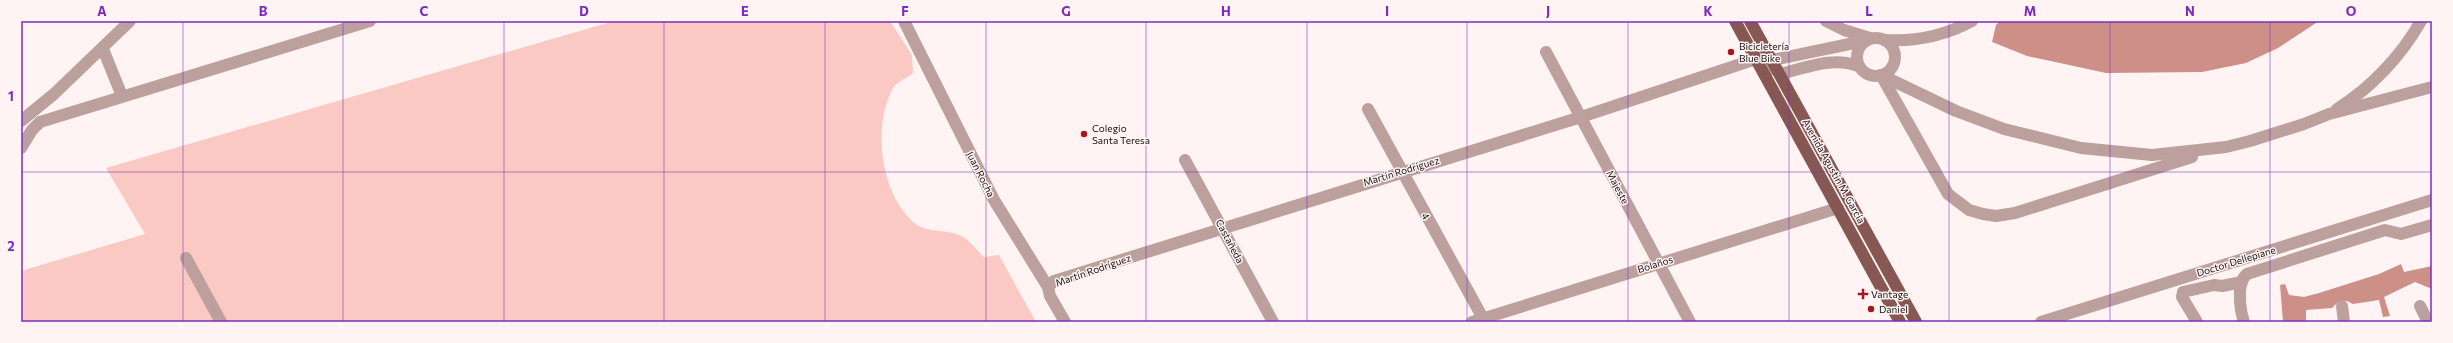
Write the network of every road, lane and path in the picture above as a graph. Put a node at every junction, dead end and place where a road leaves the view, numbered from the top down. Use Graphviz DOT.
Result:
graph roads {
  1 [pos="130,21"];
  2 [pos="370,21"];
  3 [pos="904,21"];
  4 [pos="1735,21"];
  5 [pos="1750,21"];
  6 [pos="1826,21"];
  7 [pos="1972,21"];
  8 [pos="2421,21"];
  9 [pos="1867,39"];
  10 [pos="1885,40"];
  11 [pos="1765,46"];
  12 [pos="103,49"];
  13 [pos="1546,52"];
  14 [pos="1801,54"];
  15 [pos="1756,59"];
  16 [pos="1772,60"];
  17 [pos="1858,66"];
  18 [pos="1806,68"];
  19 [pos="1780,74"];
  20 [pos="1766,75"];
  21 [pos="1881,75"];
  22 [pos="2367,86"];
  23 [pos="2432,87"];
  24 [pos="1912,91"];
  25 [pos="122,96"];
  26 [pos="45,101"];
  27 [pos="2376,103"];
  28 [pos="1897,104"];
  29 [pos="1368,109"];
  30 [pos="2329,114"];
  31 [pos="55,117"];
  32 [pos="1581,117"];
  33 [pos="21,121"];
  34 [pos="21,145"];
  35 [pos="2226,147"];
  36 [pos="2137,154"];
  37 [pos="1185,160"];
  38 [pos="1402,171"];
  39 [pos="2137,174"];
  40 [pos="2432,200"];
  41 [pos="1838,208"];
  42 [pos="2432,226"];
  43 [pos="1223,228"];
  44 [pos="186,258"];
  45 [pos="1659,263"];
  46 [pos="2242,282"];
  47 [pos="1048,287"];
  48 [pos="2342,306"];
  49 [pos="2420,306"];
  50 [pos="1480,321"];
  51 [pos="221,322"];
  52 [pos="1064,322"];
  53 [pos="1273,322"];
  54 [pos="1690,322"];
  55 [pos="1900,322"];
  56 [pos="1916,322"];
  57 [pos="2041,322"];
  58 [pos="2197,322"];
  59 [pos="2244,322"];
  60 [pos="2344,322"];
  61 [pos="2428,322"];
  1 -- 12 [label="street"];
  2 -- 25 [label="street"];
  3 -- 47 [label="street, Juan Rocha"];
  4 -- 15 [label="main road, Avenida Agustín M. García"];
  5 -- 11 [label="main road, Avenida Agustín M. García"];
  6 -- 9 [label="street"];
  7 -- 10 [label="street"];
  8 -- 22 [label="street"];
  9 -- 10 [label="street"];
  9 -- 14 [label="street"];
  9 -- 17 [label="street"];
  10 -- 21 [label="street"];
  11 -- 15 [label="street"];
  11 -- 16 [label="main road, Avenida Agustín M. García"];
  12 -- 25 [label="street"];
  12 -- 26 [label="street"];
  13 -- 32 [label="street, Majeste"];
  14 -- 16 [label="street"];
  14 -- 18 [label="street"];
  15 -- 20 [label="main road, Avenida Agustín M. García"];
  15 -- 32 [label="street, Martín Rodríguez"];
  16 -- 19 [label="main road, Avenida Agustín M. García"];
  16 -- 20 [label="street"];
  17 -- 18 [label="street"];
  17 -- 21 [label="street"];
  18 -- 19 [label="street"];
  19 -- 56 [label="main road, Avenida Agustín M. García"];
  20 -- 41 [label="main road, Avenida Agustín M. García"];
  21 -- 24 [label="street"];
  21 -- 28 [label="street"];
  22 -- 27 [label="street"];
  22 -- 30 [label="street"];
  23 -- 27 [label="street"];
  24 -- 28 [label="street"];
  24 -- 36 [label="street"];
  25 -- 31 [label="street"];
  26 -- 31 [label="street"];
  26 -- 33 [label="street"];
  27 -- 30 [label="street"];
  28 -- 39 [label="street"];
  29 -- 38 [label="street, 4"];
  30 -- 35 [label="street"];
  31 -- 34 [label="street"];
  32 -- 38 [label="street, Martín Rodríguez"];
  32 -- 45 [label="street, Majeste"];
  35 -- 36 [label="street"];
  35 -- 39 [label="street"];
  36 -- 39 [label="street"];
  37 -- 43 [label="street, Castañeda"];
  38 -- 43 [label="street, Martín Rodríguez"];
  38 -- 50 [label="street, 4"];
  40 -- 57 [label="street, Doctor Dellepiane"];
  41 -- 45 [label="street, Bolaños"];
  41 -- 55 [label="main road, Avenida Agustín M. García"];
  42 -- 46 [label="street"];
  43 -- 47 [label="street, Martín Rodríguez"];
  43 -- 53 [label="street, Castañeda"];
  44 -- 51 [label="street"];
  45 -- 50 [label="street, Bolaños"];
  45 -- 54 [label="street, Majeste"];
  46 -- 58 [label="street"];
  46 -- 59 [label="street"];
  47 -- 52 [label="street, Juan Rocha"];
  48 -- 60 [label="street"];
  49 -- 61 [label="street"];
}
